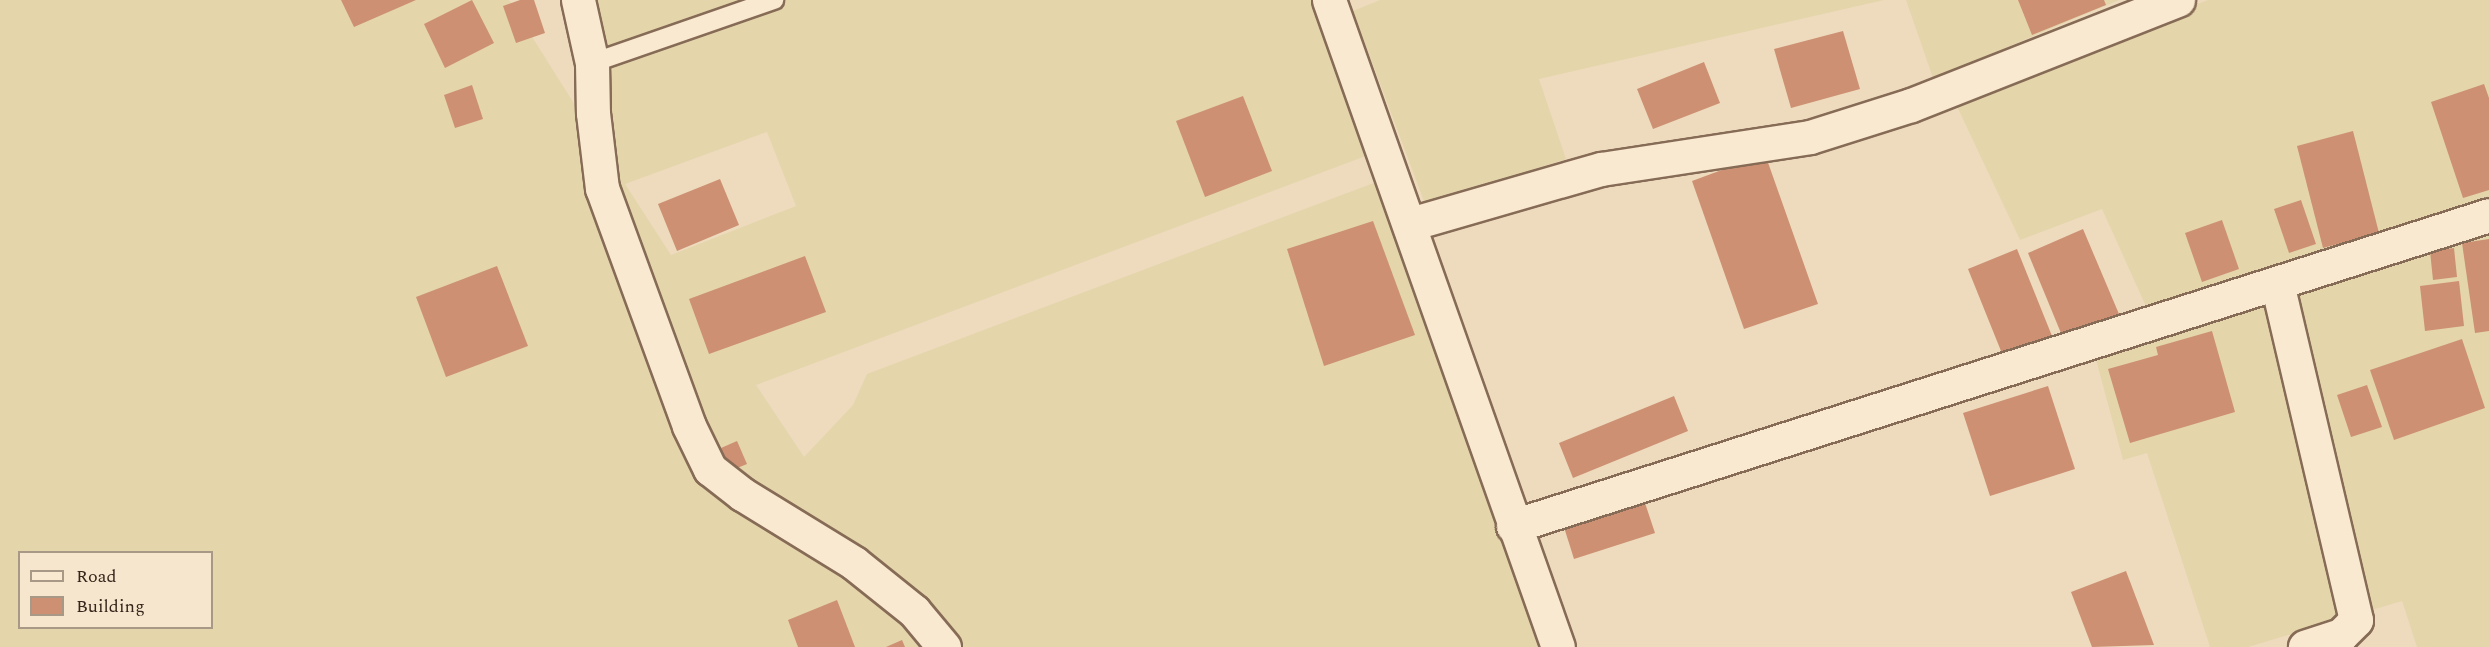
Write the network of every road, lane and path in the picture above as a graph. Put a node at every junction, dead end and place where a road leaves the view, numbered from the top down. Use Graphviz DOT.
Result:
graph roads {
  1 [pos="578,0"];
  2 [pos="774,0"];
  3 [pos="1329,0"];
  4 [pos="2178,0"];
  5 [pos="592,63"];
  6 [pos="2489,215"];
  7 [pos="1410,224"];
  8 [pos="2277,283"];
  9 [pos="1514,526"];
  10 [pos="944,647"];
  11 [pos="1558,647"];
  12 [pos="2305,647"];
  1 -- 5 [label="street"];
  2 -- 5 [label="lane"];
  3 -- 7 [label="street"];
  4 -- 7 [label="street"];
  5 -- 10 [label="street"];
  6 -- 8 [label="street"];
  7 -- 9 [label="street"];
  8 -- 9 [label="street"];
  8 -- 12 [label="street"];
  9 -- 11 [label="street"];
}
